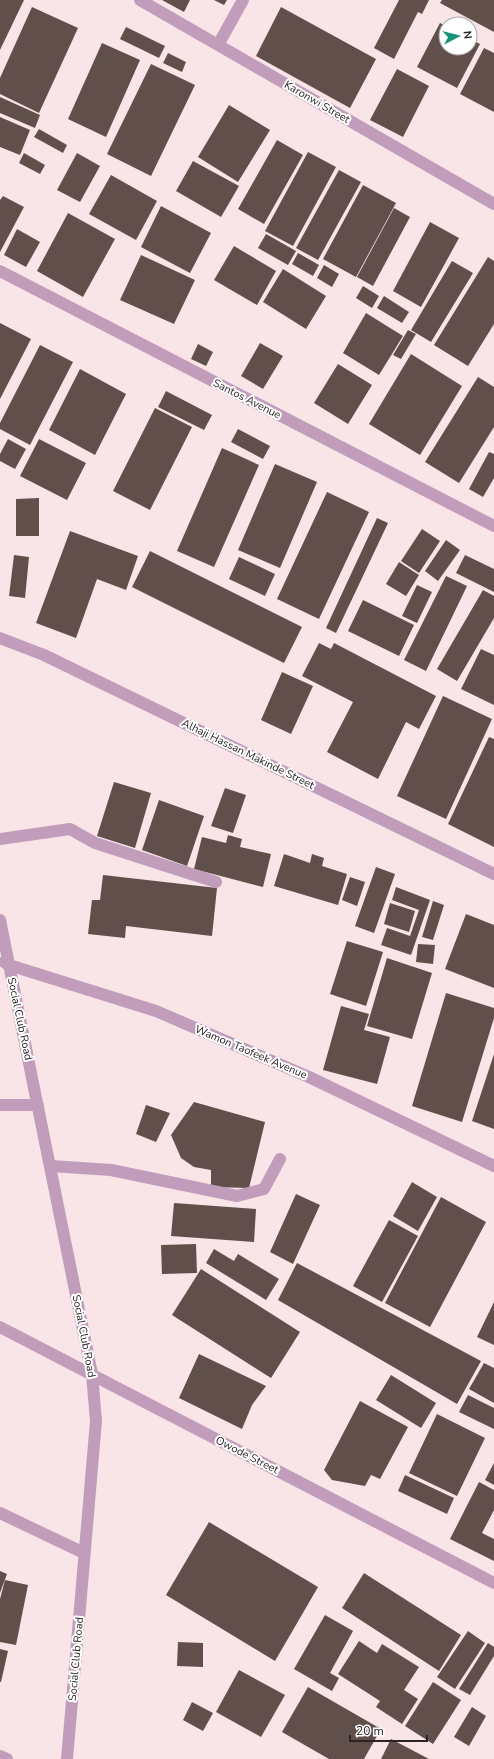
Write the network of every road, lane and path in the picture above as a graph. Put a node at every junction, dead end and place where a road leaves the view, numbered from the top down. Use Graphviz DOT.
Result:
graph roads {
  1 [pos="140,0"];
  2 [pos="243,0"];
  3 [pos="218,45"];
  4 [pos="493,202"];
  5 [pos="0,271"];
  6 [pos="494,526"];
  7 [pos="0,638"];
  8 [pos="0,839"];
  9 [pos="494,874"];
  10 [pos="216,882"];
  11 [pos="0,920"];
  12 [pos="5,962"];
  13 [pos="0,1105"];
  14 [pos="38,1105"];
  15 [pos="280,1159"];
  16 [pos="51,1166"];
  17 [pos="494,1166"];
  18 [pos="0,1327"];
  19 [pos="92,1374"];
  20 [pos="0,1513"];
  21 [pos="84,1553"];
  22 [pos="494,1583"];
  23 [pos="0,1756"];
  24 [pos="7,1759"];
  25 [pos="67,1759"];
  1 -- 3 [label="street, Karonwi Street"];
  2 -- 3 [label="street"];
  3 -- 4 [label="street, Karonwi Street"];
  5 -- 6 [label="street, Santos Avenue"];
  7 -- 9 [label="street, Alhaji Hassan Makinde Street"];
  8 -- 10 [label="street"];
  11 -- 12 [label="street, Social Club Road"];
  12 -- 14 [label="street, Social Club Road"];
  12 -- 17 [label="street, Wamon Taofeek Avenue"];
  13 -- 14 [label="street"];
  14 -- 16 [label="street, Social Club Road"];
  15 -- 16 [label="street"];
  16 -- 19 [label="street, Social Club Road"];
  18 -- 19 [label="street, Owode Street"];
  19 -- 21 [label="street, Social Club Road"];
  19 -- 22 [label="street, Owode Street"];
  20 -- 21 [label="street"];
  21 -- 25 [label="street, Social Club Road"];
  23 -- 24 [label="street"];
}
